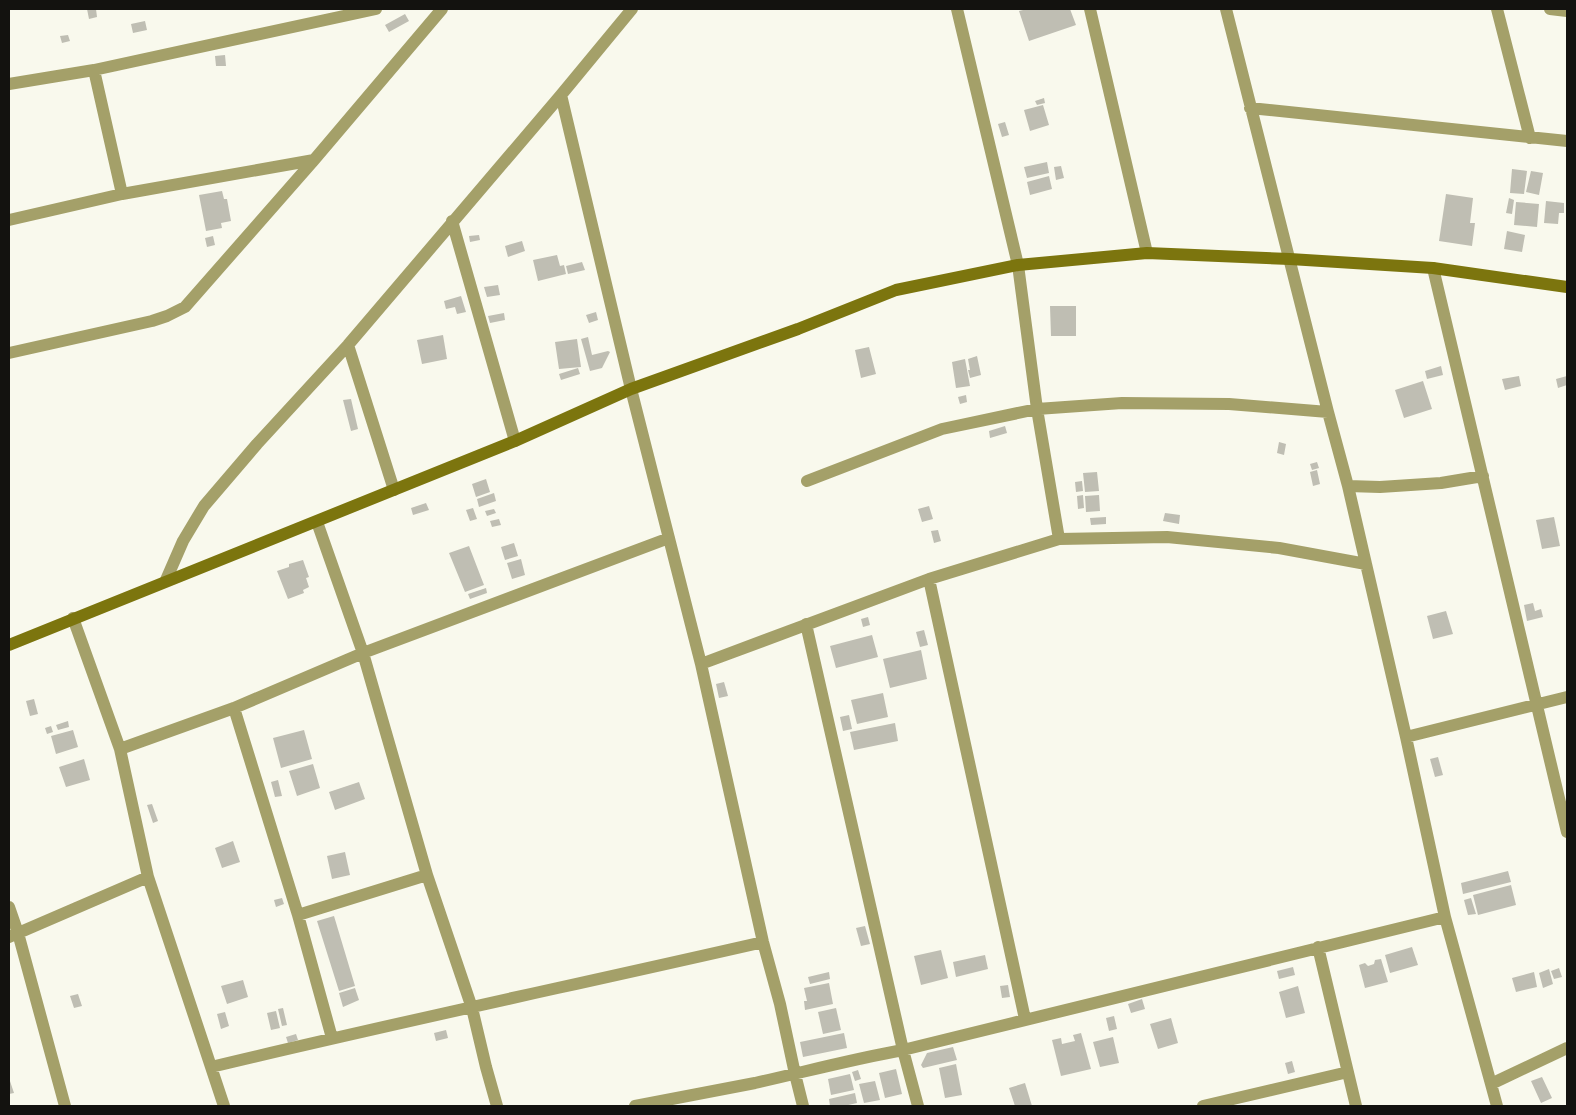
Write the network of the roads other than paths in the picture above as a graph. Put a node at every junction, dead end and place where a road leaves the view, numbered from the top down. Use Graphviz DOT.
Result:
graph roads {
  1 [pos="376,9"];
  2 [pos="442,9"];
  3 [pos="632,9"];
  4 [pos="957,9"];
  5 [pos="1090,9"];
  6 [pos="1226,9"];
  7 [pos="1497,9"];
  8 [pos="1550,9"];
  9 [pos="1567,11"];
  10 [pos="94,70"];
  11 [pos="9,84"];
  12 [pos="561,96"];
  13 [pos="1250,108"];
  14 [pos="1530,138"];
  15 [pos="1567,141"];
  16 [pos="314,160"];
  17 [pos="122,194"];
  18 [pos="9,220"];
  19 [pos="452,222"];
  20 [pos="1147,252"];
  21 [pos="1290,258"];
  22 [pos="1018,265"];
  23 [pos="1433,268"];
  24 [pos="1567,287"];
  25 [pos="348,345"];
  26 [pos="9,354"];
  27 [pos="631,389"];
  28 [pos="1037,409"];
  29 [pos="1328,412"];
  30 [pos="515,441"];
  31 [pos="1483,476"];
  32 [pos="807,481"];
  33 [pos="1348,486"];
  34 [pos="394,490"];
  35 [pos="316,522"];
  36 [pos="669,538"];
  37 [pos="1059,540"];
  38 [pos="1366,564"];
  39 [pos="929,579"];
  40 [pos="166,580"];
  41 [pos="73,618"];
  42 [pos="806,624"];
  43 [pos="9,645"];
  44 [pos="363,653"];
  45 [pos="701,664"];
  46 [pos="1567,697"];
  47 [pos="1536,705"];
  48 [pos="234,708"];
  49 [pos="1406,737"];
  50 [pos="120,749"];
  51 [pos="1567,832"];
  52 [pos="428,875"];
  53 [pos="148,877"];
  54 [pos="9,908"];
  55 [pos="298,915"];
  56 [pos="1445,917"];
  57 [pos="13,935"];
  58 [pos="763,942"];
  59 [pos="1318,948"];
  60 [pos="472,1008"];
  61 [pos="1025,1019"];
  62 [pos="332,1038"];
  63 [pos="1567,1048"];
  64 [pos="903,1050"];
  65 [pos="211,1067"];
  66 [pos="1348,1072"];
  67 [pos="795,1074"];
  68 [pos="1491,1084"];
  69 [pos="1217,1105"];
  70 [pos="65,1106"];
  71 [pos="224,1106"];
  72 [pos="497,1106"];
  73 [pos="635,1106"];
  74 [pos="804,1106"];
  75 [pos="918,1106"];
  76 [pos="1203,1106"];
  77 [pos="1356,1106"];
  78 [pos="1497,1106"];
  1 -- 10 [label="street"];
  2 -- 16 [label="street"];
  3 -- 12 [label="street"];
  4 -- 22 [label="street"];
  5 -- 20 [label="street"];
  6 -- 13 [label="street"];
  7 -- 14 [label="street"];
  8 -- 9 [label="street"];
  10 -- 11 [label="street"];
  10 -- 17 [label="street"];
  12 -- 19 [label="street"];
  12 -- 27 [label="street"];
  13 -- 14 [label="street"];
  13 -- 21 [label="street"];
  14 -- 15 [label="street"];
  16 -- 17 [label="street"];
  16 -- 26 [label="street"];
  17 -- 18 [label="street"];
  19 -- 25 [label="street"];
  19 -- 30 [label="street"];
  20 -- 21 [label="street"];
  20 -- 22 [label="street"];
  21 -- 23 [label="street"];
  21 -- 29 [label="street"];
  22 -- 27 [label="street"];
  22 -- 28 [label="street"];
  23 -- 24 [label="street"];
  23 -- 31 [label="street"];
  25 -- 34 [label="street"];
  25 -- 40 [label="street"];
  27 -- 30 [label="street"];
  27 -- 36 [label="street"];
  28 -- 29 [label="street"];
  28 -- 32 [label="street"];
  28 -- 37 [label="street"];
  29 -- 33 [label="street"];
  30 -- 34 [label="street"];
  31 -- 33 [label="street"];
  31 -- 47 [label="street"];
  33 -- 38 [label="street"];
  34 -- 35 [label="street"];
  35 -- 40 [label="street"];
  35 -- 44 [label="street"];
  36 -- 44 [label="street"];
  36 -- 45 [label="street"];
  37 -- 38 [label="street"];
  37 -- 39 [label="street"];
  38 -- 49 [label="street"];
  39 -- 42 [label="street"];
  39 -- 61 [label="street"];
  40 -- 41 [label="street"];
  41 -- 43 [label="street"];
  41 -- 50 [label="street"];
  42 -- 45 [label="street"];
  42 -- 64 [label="street"];
  44 -- 48 [label="street"];
  44 -- 52 [label="street"];
  45 -- 58 [label="street"];
  46 -- 47 [label="street"];
  47 -- 49 [label="street"];
  47 -- 51 [label="street"];
  48 -- 50 [label="street"];
  48 -- 55 [label="street"];
  49 -- 56 [label="street"];
  50 -- 53 [label="street"];
  52 -- 55 [label="street"];
  52 -- 60 [label="street"];
  53 -- 57 [label="street"];
  53 -- 65 [label="street"];
  54 -- 57 [label="street"];
  55 -- 62 [label="street"];
  56 -- 59 [label="street"];
  56 -- 68 [label="street"];
  57 -- 70 [label="street"];
  58 -- 60 [label="street"];
  58 -- 67 [label="street"];
  59 -- 61 [label="street"];
  59 -- 66 [label="street"];
  60 -- 62 [label="street"];
  60 -- 72 [label="street"];
  61 -- 64 [label="street"];
  62 -- 65 [label="street"];
  63 -- 68 [label="street"];
  64 -- 67 [label="street"];
  64 -- 75 [label="street"];
  65 -- 71 [label="street"];
  66 -- 69 [label="street"];
  66 -- 77 [label="street"];
  67 -- 73 [label="street"];
  67 -- 74 [label="street"];
  68 -- 78 [label="street"];
  69 -- 76 [label="street"];
}
